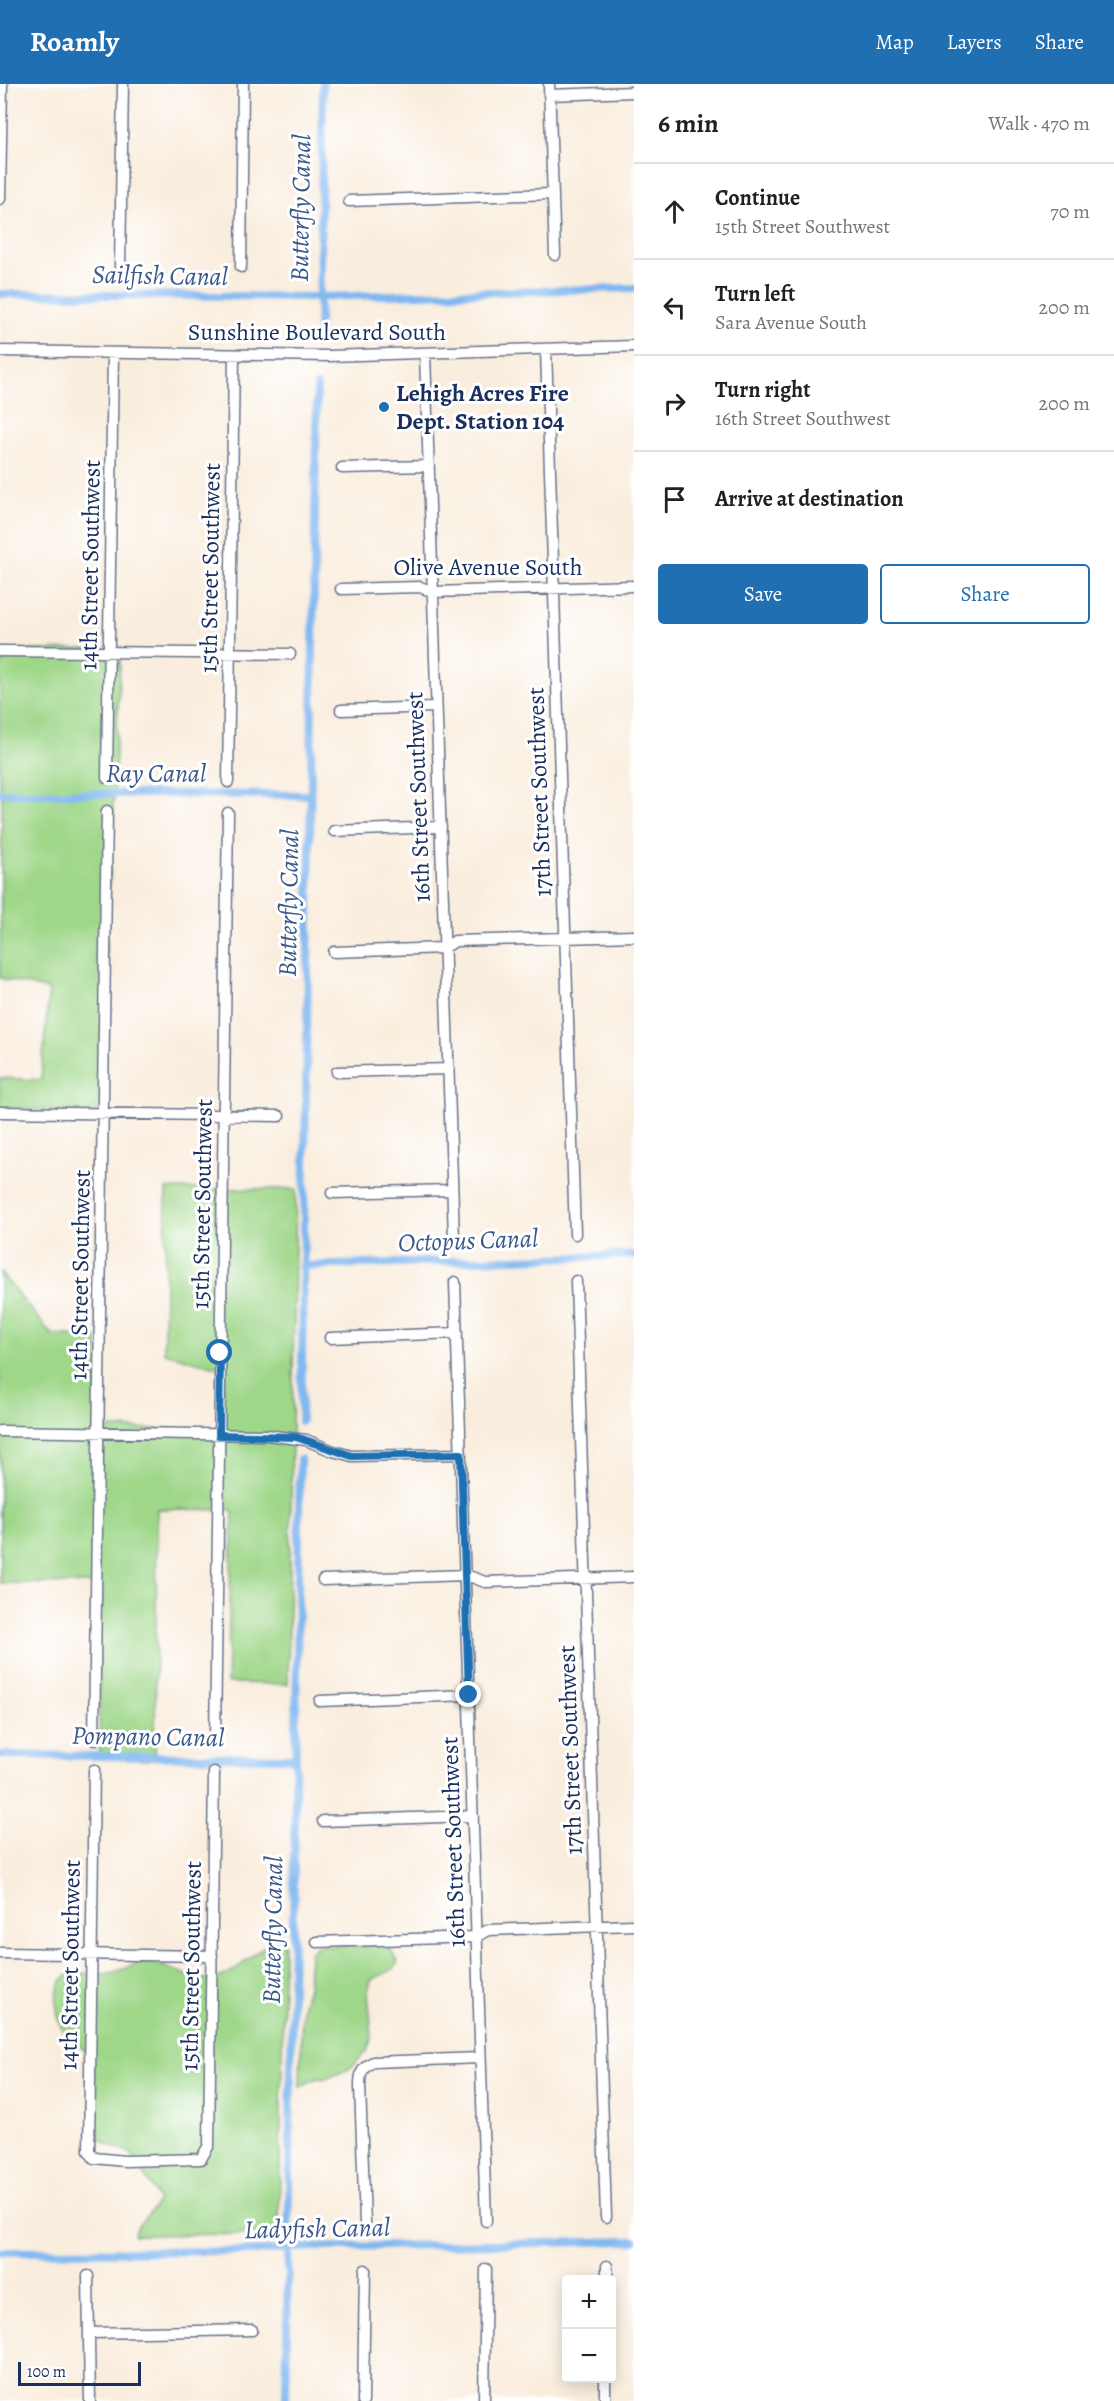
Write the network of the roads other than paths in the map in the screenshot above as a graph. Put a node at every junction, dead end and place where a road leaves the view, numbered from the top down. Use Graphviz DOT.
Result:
graph roads {
  1 [pos="2,84"];
  2 [pos="123,84"];
  3 [pos="243,84"];
  4 [pos="549,89"];
  5 [pos="634,92"];
  6 [pos="552,194"];
  7 [pos="0,199"];
  8 [pos="349,201"];
  9 [pos="555,255"];
  10 [pos="120,267"];
  11 [pos="241,267"];
  12 [pos="634,346"];
  13 [pos="546,349"];
  14 [pos="0,351"];
  15 [pos="113,353"];
  16 [pos="425,353"];
  17 [pos="234,355"];
  18 [pos="429,466"];
  19 [pos="342,468"];
  20 [pos="634,586"];
  21 [pos="341,589"];
  22 [pos="554,589"];
  23 [pos="433,592"];
  24 [pos="0,651"];
  25 [pos="110,652"];
  26 [pos="230,654"];
  27 [pos="290,654"];
  28 [pos="436,707"];
  29 [pos="342,710"];
  30 [pos="107,778"];
  31 [pos="228,782"];
  32 [pos="107,811"];
  33 [pos="228,813"];
  34 [pos="441,827"];
  35 [pos="334,831"];
  36 [pos="634,936"];
  37 [pos="565,937"];
  38 [pos="444,948"];
  39 [pos="334,952"];
  40 [pos="449,1069"];
  41 [pos="338,1072"];
  42 [pos="0,1112"];
  43 [pos="103,1113"];
  44 [pos="224,1115"];
  45 [pos="279,1116"];
  46 [pos="452,1190"];
  47 [pos="332,1193"];
  48 [pos="575,1234"];
  49 [pos="454,1239"];
  50 [pos="576,1281"];
  51 [pos="455,1282"];
  52 [pos="457,1333"];
  53 [pos="330,1338"];
  54 [pos="0,1431"];
  55 [pos="98,1434"];
  56 [pos="219,1435"];
  57 [pos="461,1454"];
  58 [pos="466,1575"];
  59 [pos="634,1577"];
  60 [pos="586,1578"];
  61 [pos="323,1580"];
  62 [pos="469,1695"];
  63 [pos="320,1701"];
  64 [pos="94,1740"];
  65 [pos="215,1740"];
  66 [pos="93,1770"];
  67 [pos="214,1772"];
  68 [pos="473,1816"];
  69 [pos="323,1821"];
  70 [pos="634,1925"];
  71 [pos="597,1926"];
  72 [pos="476,1937"];
  73 [pos="317,1942"];
  74 [pos="0,1953"];
  75 [pos="91,1954"];
  76 [pos="212,1956"];
  77 [pos="480,2058"];
  78 [pos="201,2159"];
  79 [pos="606,2217"];
  80 [pos="486,2221"];
  81 [pos="365,2223"];
  82 [pos="607,2266"];
  83 [pos="365,2270"];
  84 [pos="486,2270"];
  85 [pos="607,2275"];
  86 [pos="88,2276"];
  87 [pos="252,2330"];
  88 [pos="90,2333"];
  89 [pos="605,2383"];
  90 [pos="90,2401"];
  91 [pos="363,2401"];
  92 [pos="484,2401"];
  93 [pos="605,2401"];
  1 -- 7 [label="street"];
  2 -- 10 [label="street"];
  3 -- 11 [label="street"];
  4 -- 5 [label="street"];
  4 -- 6 [label="street"];
  6 -- 8 [label="street"];
  6 -- 9 [label="street"];
  12 -- 13 [label="street, Sunshine Boulevard South"];
  13 -- 16 [label="street, Sunshine Boulevard South"];
  13 -- 22 [label="street, 17th Street Southwest"];
  14 -- 15 [label="street, Sunshine Boulevard South"];
  15 -- 17 [label="street, Sunshine Boulevard South"];
  15 -- 25 [label="street, 14th Street Southwest"];
  16 -- 17 [label="street, Sunshine Boulevard South"];
  16 -- 18 [label="street, 16th Street Southwest"];
  17 -- 26 [label="street, 15th Street Southwest"];
  18 -- 19 [label="street"];
  18 -- 23 [label="street, 16th Street Southwest"];
  20 -- 22 [label="street, Olive Avenue South"];
  21 -- 23 [label="street, Olive Avenue South"];
  22 -- 23 [label="street, Olive Avenue South"];
  22 -- 37 [label="street, 17th Street Southwest"];
  23 -- 28 [label="street, 16th Street Southwest"];
  24 -- 25 [label="street"];
  25 -- 26 [label="street"];
  25 -- 30 [label="street, 14th Street Southwest"];
  26 -- 27 [label="street"];
  26 -- 31 [label="street, 15th Street Southwest"];
  28 -- 29 [label="street"];
  28 -- 34 [label="street, 16th Street Southwest"];
  32 -- 43 [label="street, 14th Street Southwest"];
  33 -- 44 [label="street, 15th Street Southwest"];
  34 -- 35 [label="street"];
  34 -- 38 [label="street, 16th Street Southwest"];
  36 -- 37 [label="street"];
  37 -- 38 [label="street"];
  37 -- 48 [label="street, 17th Street Southwest"];
  38 -- 39 [label="street"];
  38 -- 40 [label="street, 16th Street Southwest"];
  40 -- 41 [label="street"];
  40 -- 46 [label="street, 16th Street Southwest"];
  42 -- 43 [label="street"];
  43 -- 44 [label="street"];
  43 -- 55 [label="street, 14th Street Southwest"];
  44 -- 45 [label="street"];
  44 -- 56 [label="street, 15th Street Southwest"];
  46 -- 47 [label="street"];
  46 -- 49 [label="street, 16th Street Southwest"];
  50 -- 60 [label="street, 17th Street Southwest"];
  51 -- 52 [label="street, 16th Street Southwest"];
  52 -- 53 [label="street"];
  52 -- 57 [label="street, 16th Street Southwest"];
  54 -- 55 [label="street"];
  55 -- 56 [label="street"];
  55 -- 64 [label="street, 14th Street Southwest"];
  56 -- 57 [label="street"];
  56 -- 65 [label="street, 15th Street Southwest"];
  57 -- 58 [label="street, 16th Street Southwest"];
  58 -- 60 [label="street"];
  58 -- 61 [label="street"];
  58 -- 62 [label="street, 16th Street Southwest"];
  59 -- 60 [label="street"];
  60 -- 71 [label="street, 17th Street Southwest"];
  62 -- 63 [label="street"];
  62 -- 68 [label="street, 16th Street Southwest"];
  66 -- 75 [label="street, 14th Street Southwest"];
  67 -- 76 [label="street, 15th Street Southwest"];
  68 -- 69 [label="street"];
  68 -- 72 [label="street, 16th Street Southwest"];
  70 -- 71 [label="street"];
  71 -- 72 [label="street"];
  71 -- 79 [label="street, 17th Street Southwest"];
  72 -- 73 [label="street"];
  72 -- 77 [label="street, 16th Street Southwest"];
  74 -- 75 [label="street"];
  75 -- 76 [label="street"];
  75 -- 78 [label="street, 14th Street Southwest"];
  76 -- 78 [label="street, 15th Street Southwest"];
  77 -- 80 [label="street, 16th Street Southwest"];
  77 -- 81 [label="street"];
  82 -- 85 [label="street"];
  83 -- 91 [label="street"];
  84 -- 92 [label="street"];
  86 -- 88 [label="street"];
  87 -- 88 [label="street"];
  88 -- 90 [label="street"];
  89 -- 93 [label="street"];
}
